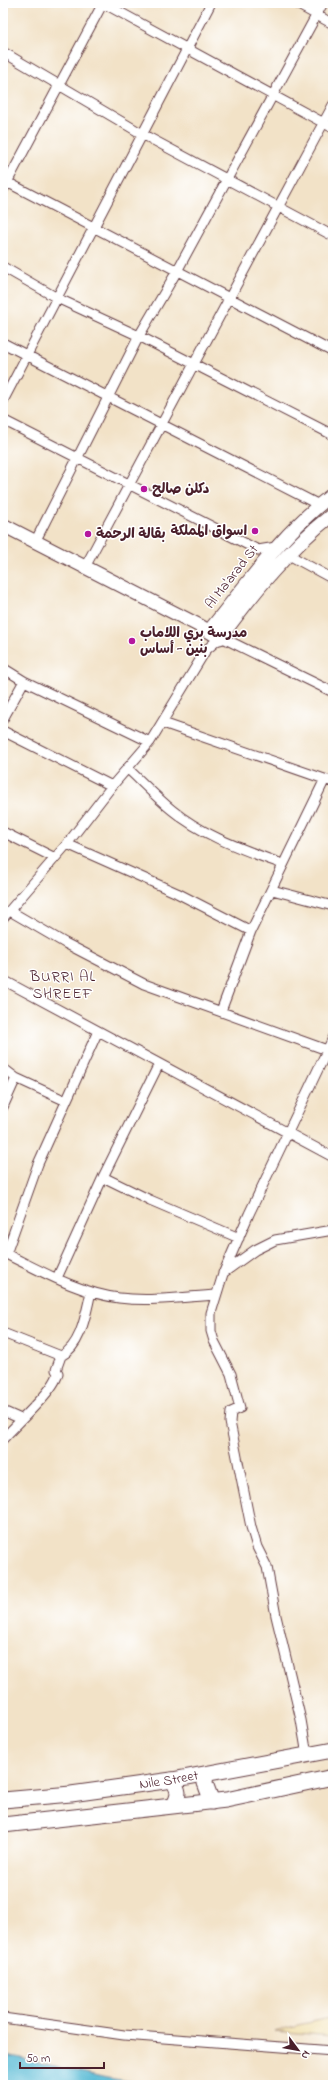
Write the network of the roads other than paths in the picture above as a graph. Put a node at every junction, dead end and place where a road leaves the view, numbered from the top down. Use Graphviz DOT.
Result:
graph roads {
  1 [pos="103,3"];
  2 [pos="211,3"];
  3 [pos="295,3"];
  4 [pos="323,3"];
  5 [pos="317,15"];
  6 [pos="333,24"];
  7 [pos="186,49"];
  8 [pos="3,52"];
  9 [pos="59,86"];
  10 [pos="271,96"];
  11 [pos="333,105"];
  12 [pos="323,123"];
  13 [pos="333,128"];
  14 [pos="144,135"];
  15 [pos="226,179"];
  16 [pos="4,184"];
  17 [pos="277,206"];
  18 [pos="94,228"];
  19 [pos="333,236"];
  20 [pos="3,267"];
  21 [pos="177,270"];
  22 [pos="57,298"];
  23 [pos="229,298"];
  24 [pos="139,336"];
  25 [pos="3,343"];
  26 [pos="333,352"];
  27 [pos="26,355"];
  28 [pos="194,364"];
  29 [pos="107,398"];
  30 [pos="3,401"];
  31 [pos="3,420"];
  32 [pos="160,425"];
  33 [pos="333,435"];
  34 [pos="79,457"];
  35 [pos="130,484"];
  36 [pos="333,494"];
  37 [pos="319,505"];
  38 [pos="333,514"];
  39 [pos="3,525"];
  40 [pos="35,542"];
  41 [pos="276,547"];
  42 [pos="287,554"];
  43 [pos="84,567"];
  44 [pos="333,579"];
  45 [pos="209,631"];
  46 [pos="220,637"];
  47 [pos="206,650"];
  48 [pos="3,668"];
  49 [pos="24,680"];
  50 [pos="333,692"];
  51 [pos="3,719"];
  52 [pos="163,723"];
  53 [pos="3,731"];
  54 [pos="150,742"];
  55 [pos="127,768"];
  56 [pos="329,780"];
  57 [pos="112,786"];
  58 [pos="3,832"];
  59 [pos="67,844"];
  60 [pos="55,858"];
  61 [pos="282,864"];
  62 [pos="272,890"];
  63 [pos="333,906"];
  64 [pos="10,911"];
  65 [pos="3,918"];
  66 [pos="251,931"];
  67 [pos="3,983"];
  68 [pos="221,1011"];
  69 [pos="98,1031"];
  70 [pos="333,1038"];
  71 [pos="327,1050"];
  72 [pos="159,1064"];
  73 [pos="3,1068"];
  74 [pos="16,1078"];
  75 [pos="66,1101"];
  76 [pos="3,1107"];
  77 [pos="288,1133"];
  78 [pos="333,1156"];
  79 [pos="103,1176"];
  80 [pos="333,1230"];
  81 [pos="239,1238"];
  82 [pos="4,1258"];
  83 [pos="223,1274"];
  84 [pos="56,1278"];
  85 [pos="92,1292"];
  86 [pos="216,1295"];
  87 [pos="3,1332"];
  88 [pos="61,1356"];
  89 [pos="3,1411"];
  90 [pos="21,1419"];
  91 [pos="3,1439"];
  92 [pos="333,1750"];
  93 [pos="307,1755"];
  94 [pos="206,1774"];
  95 [pos="333,1777"];
  96 [pos="172,1780"];
  97 [pos="3,1800"];
  98 [pos="212,1802"];
  99 [pos="174,1805"];
  100 [pos="3,1825"];
  101 [pos="3,2018"];
  102 [pos="333,2051"];
  1 -- 7 [label="street"];
  1 -- 9 [label="street"];
  2 -- 7 [label="street"];
  3 -- 5 [label="street"];
  4 -- 5 [label="street"];
  5 -- 6 [label="street"];
  5 -- 10 [label="street"];
  7 -- 10 [label="street"];
  7 -- 14 [label="street"];
  8 -- 9 [label="street"];
  9 -- 14 [label="street"];
  9 -- 16 [label="street"];
  10 -- 12 [label="street"];
  10 -- 15 [label="street"];
  11 -- 12 [label="street"];
  12 -- 13 [label="street"];
  12 -- 17 [label="street"];
  14 -- 15 [label="street"];
  14 -- 18 [label="street"];
  15 -- 17 [label="street"];
  15 -- 21 [label="street"];
  16 -- 18 [label="street"];
  17 -- 19 [label="street"];
  17 -- 23 [label="street"];
  18 -- 21 [label="street"];
  18 -- 22 [label="street"];
  20 -- 22 [label="street"];
  21 -- 23 [label="street"];
  21 -- 24 [label="street"];
  22 -- 24 [label="street"];
  22 -- 27 [label="street"];
  23 -- 26 [label="street"];
  23 -- 28 [label="street"];
  24 -- 28 [label="street"];
  24 -- 29 [label="street"];
  25 -- 27 [label="street"];
  27 -- 29 [label="street"];
  27 -- 30 [label="street"];
  28 -- 32 [label="street"];
  28 -- 33 [label="street"];
  29 -- 32 [label="street"];
  29 -- 34 [label="street"];
  31 -- 34 [label="street"];
  32 -- 35 [label="street"];
  32 -- 37 [label="street"];
  34 -- 35 [label="street"];
  34 -- 40 [label="street"];
  35 -- 41 [label="street"];
  35 -- 43 [label="street"];
  36 -- 37 [label="main road, Al Ma'arad St"];
  37 -- 41 [label="main road, Al Ma'arad St"];
  38 -- 42 [label="main road, Al Ma'arad St"];
  39 -- 40 [label="main road"];
  40 -- 43 [label="main road"];
  41 -- 45 [label="main road, Al Ma'arad St"];
  42 -- 44 [label="street"];
  42 -- 46 [label="main road, Al Ma'arad St"];
  43 -- 45 [label="main road"];
  45 -- 46 [label="main road"];
  45 -- 47 [label="street"];
  46 -- 47 [label="street"];
  46 -- 50 [label="street"];
  47 -- 52 [label="street"];
  48 -- 49 [label="street"];
  49 -- 51 [label="street"];
  49 -- 54 [label="street"];
  52 -- 54 [label="street"];
  52 -- 56 [label="street"];
  53 -- 57 [label="street"];
  54 -- 55 [label="street"];
  55 -- 57 [label="street"];
  55 -- 61 [label="street"];
  56 -- 61 [label="street"];
  57 -- 59 [label="street"];
  58 -- 60 [label="street"];
  59 -- 60 [label="street"];
  59 -- 66 [label="street"];
  60 -- 64 [label="street"];
  61 -- 62 [label="street"];
  62 -- 63 [label="street"];
  62 -- 66 [label="street"];
  64 -- 65 [label="street"];
  64 -- 68 [label="street"];
  66 -- 68 [label="street"];
  67 -- 69 [label="street"];
  68 -- 71 [label="street"];
  69 -- 72 [label="street"];
  69 -- 75 [label="street"];
  70 -- 71 [label="street"];
  71 -- 77 [label="street"];
  72 -- 77 [label="street"];
  72 -- 79 [label="street"];
  73 -- 74 [label="street"];
  74 -- 75 [label="street"];
  74 -- 76 [label="street"];
  75 -- 82 [label="street"];
  77 -- 78 [label="street"];
  77 -- 81 [label="street"];
  79 -- 81 [label="street"];
  79 -- 84 [label="street"];
  80 -- 83 [label="street"];
  81 -- 83 [label="street"];
  82 -- 84 [label="street"];
  83 -- 86 [label="street"];
  84 -- 85 [label="street"];
  85 -- 86 [label="street"];
  85 -- 88 [label="street"];
  86 -- 93 [label="street"];
  87 -- 88 [label="street"];
  88 -- 90 [label="street"];
  89 -- 90 [label="street"];
  90 -- 91 [label="street"];
  92 -- 93 [label="main road, Nile Street"];
  93 -- 94 [label="main road, Nile Street"];
  94 -- 96 [label="main road, Nile Street"];
  94 -- 98 [label="main road"];
  95 -- 98 [label="main road, Nile Street"];
  96 -- 97 [label="main road, Nile Street"];
  96 -- 99 [label="main road"];
  98 -- 99 [label="main road, Nile Street"];
  99 -- 100 [label="main road, Nile Street"];
  101 -- 102 [label="street"];
}
